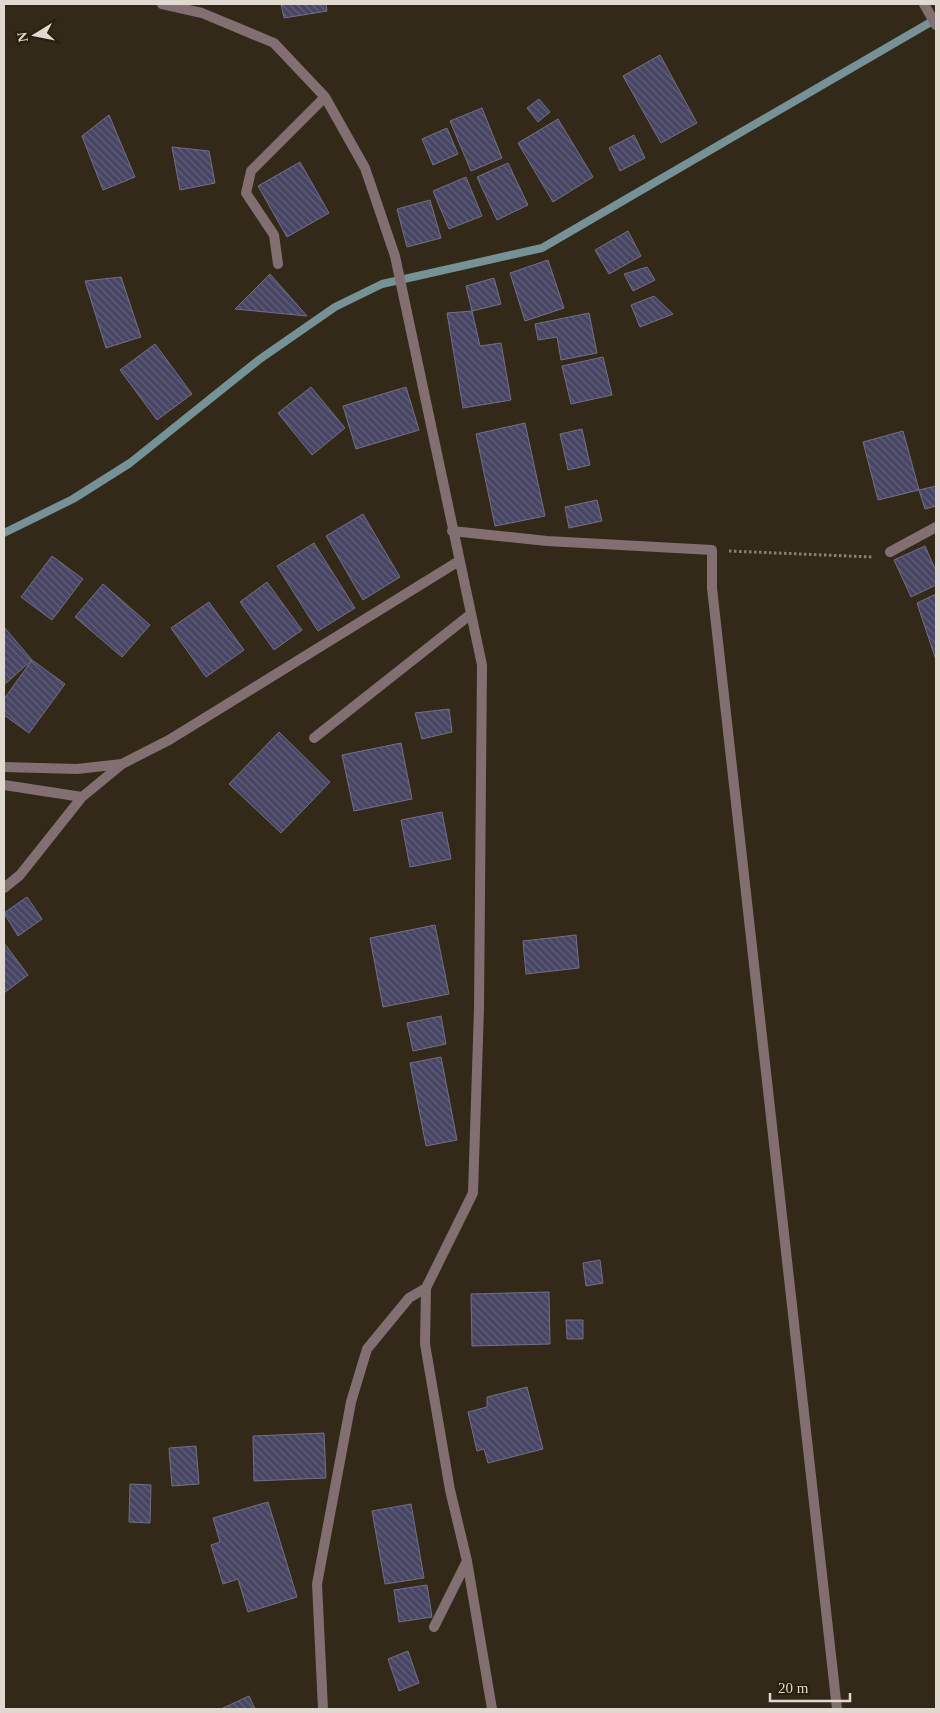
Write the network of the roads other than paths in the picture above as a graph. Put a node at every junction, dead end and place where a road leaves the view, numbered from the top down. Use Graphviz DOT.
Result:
graph roads {
  1 [pos="162,4"];
  2 [pos="924,4"];
  3 [pos="936,25"];
  4 [pos="325,97"];
  5 [pos="278,264"];
  6 [pos="936,527"];
  7 [pos="452,531"];
  8 [pos="890,552"];
  9 [pos="458,562"];
  10 [pos="470,614"];
  11 [pos="314,738"];
  12 [pos="122,764"];
  13 [pos="4,767"];
  14 [pos="4,785"];
  15 [pos="82,797"];
  16 [pos="4,888"];
  17 [pos="426,1288"];
  18 [pos="467,1561"];
  19 [pos="434,1628"];
  20 [pos="323,1709"];
  21 [pos="492,1709"];
  22 [pos="837,1709"];
  1 -- 4 [label="street"];
  2 -- 3 [label="street"];
  4 -- 5 [label="street"];
  4 -- 7 [label="street"];
  6 -- 8 [label="street"];
  7 -- 9 [label="street"];
  7 -- 22 [label="street"];
  9 -- 10 [label="street"];
  9 -- 12 [label="street"];
  10 -- 11 [label="street"];
  10 -- 17 [label="street"];
  12 -- 13 [label="street"];
  12 -- 15 [label="street"];
  14 -- 15 [label="street"];
  15 -- 16 [label="street"];
  17 -- 18 [label="street"];
  17 -- 20 [label="street"];
  18 -- 19 [label="street"];
  18 -- 21 [label="street"];
}
